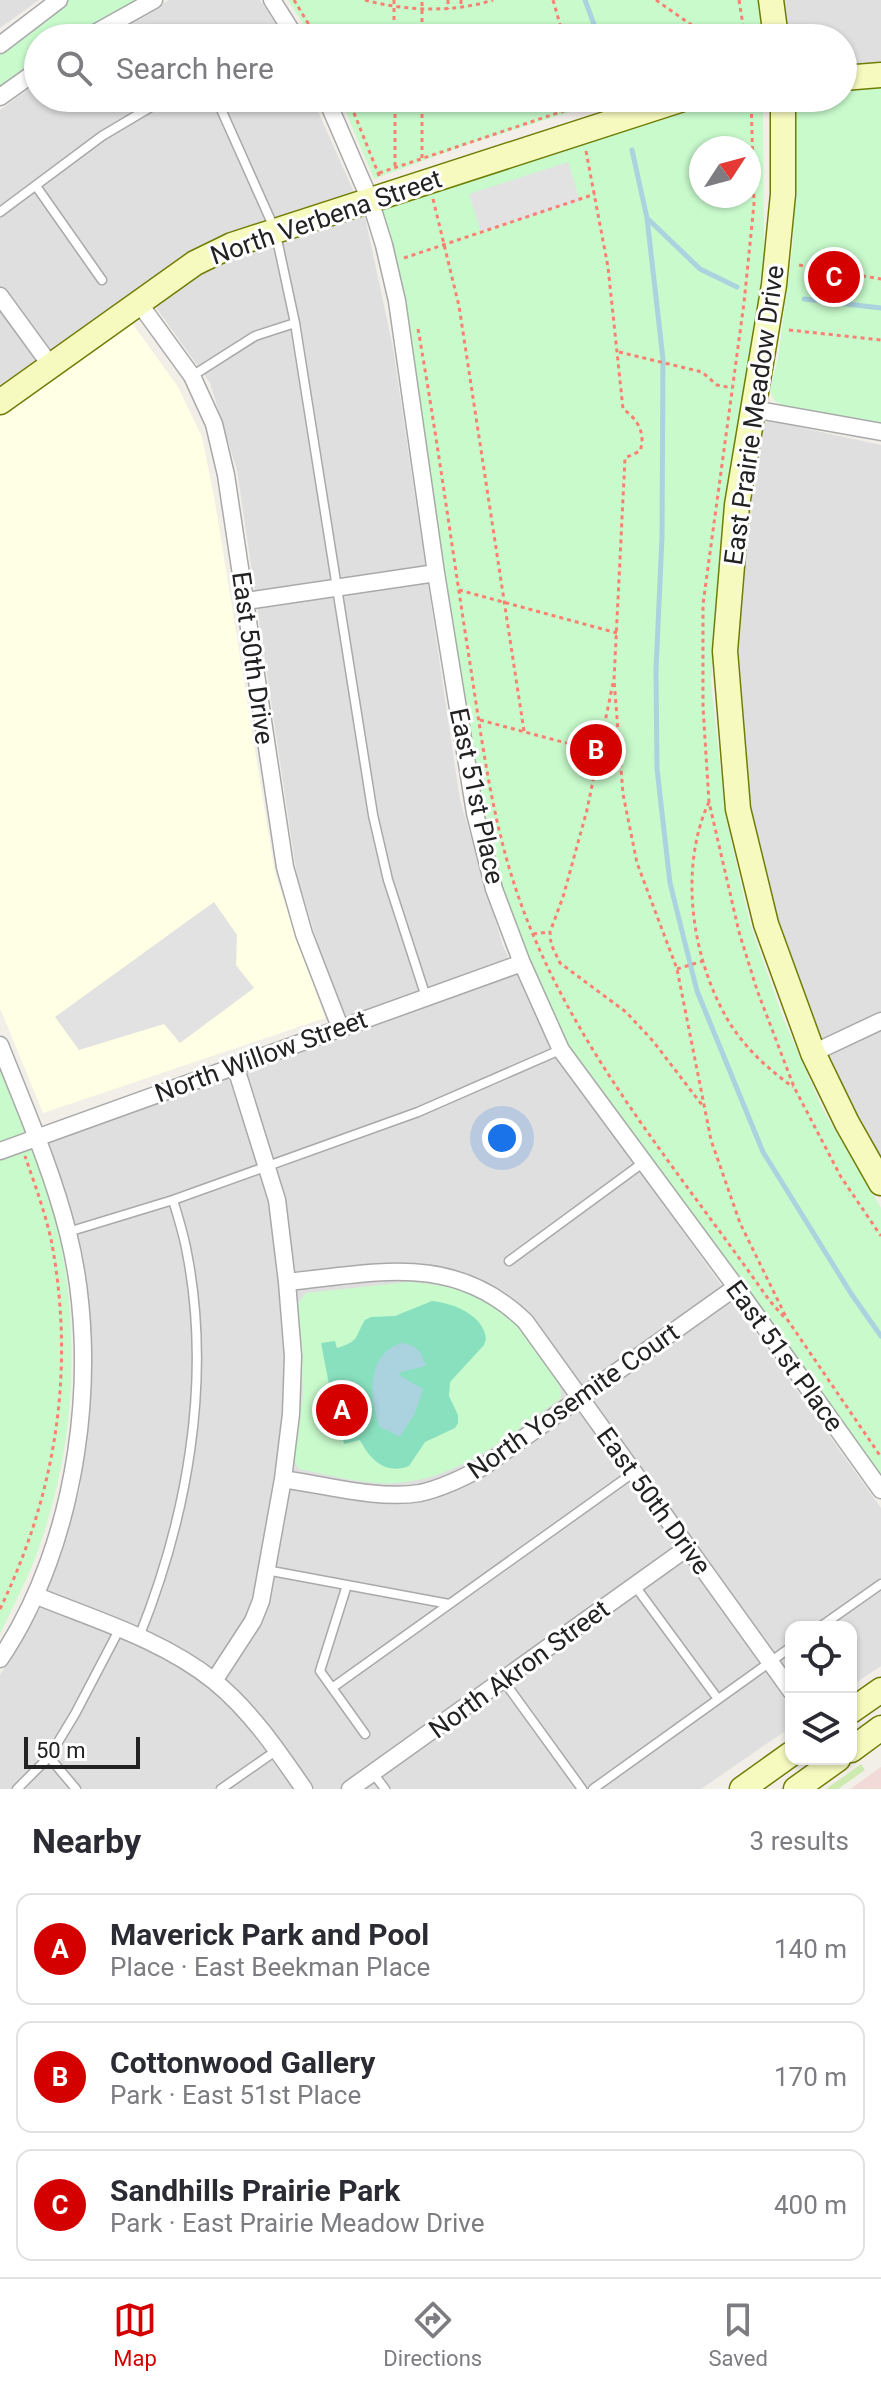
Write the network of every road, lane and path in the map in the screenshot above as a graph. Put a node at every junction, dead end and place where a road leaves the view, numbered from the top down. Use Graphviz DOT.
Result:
graph roads {
  1 [pos="59,0"];
  2 [pos="154,0"];
  3 [pos="272,0"];
  4 [pos="294,0"];
  5 [pos="365,0"];
  6 [pos="394,0"];
  7 [pos="422,0"];
  8 [pos="448,0"];
  9 [pos="461,0"];
  10 [pos="493,0"];
  11 [pos="553,0"];
  12 [pos="656,0"];
  13 [pos="739,0"];
  14 [pos="771,0"];
  15 [pos="394,6"];
  16 [pos="461,7"];
  17 [pos="422,8"];
  18 [pos="448,9"];
  19 [pos="28,24"];
  20 [pos="111,24"];
  21 [pos="283,24"];
  22 [pos="309,24"];
  23 [pos="394,24"];
  24 [pos="422,24"];
  25 [pos="560,24"];
  26 [pos="690,24"];
  27 [pos="743,24"];
  28 [pos="774,24"];
  29 [pos="24,27"];
  30 [pos="0,45"];
  31 [pos="881,75"];
  32 [pos="857,77"];
  33 [pos="24,80"];
  34 [pos="0,97"];
  35 [pos="142,112"];
  36 [pos="222,112"];
  37 [pos="332,112"];
  38 [pos="354,112"];
  39 [pos="395,112"];
  40 [pos="422,112"];
  41 [pos="562,112"];
  42 [pos="643,112"];
  43 [pos="751,112"];
  44 [pos="792,112"];
  45 [pos="585,148"];
  46 [pos="422,158"];
  47 [pos="395,167"];
  48 [pos="36,186"];
  49 [pos="595,194"];
  50 [pos="432,198"];
  51 [pos="370,200"];
  52 [pos="0,212"];
  53 [pos="275,230"];
  54 [pos="445,244"];
  55 [pos="404,258"];
  56 [pos="799,265"];
  57 [pos="881,279"];
  58 [pos="102,280"];
  59 [pos="0,296"];
  60 [pos="139,303"];
  61 [pos="295,323"];
  62 [pos="789,330"];
  63 [pos="881,340"];
  64 [pos="619,352"];
  65 [pos="51,366"];
  66 [pos="192,376"];
  67 [pos="0,402"];
  68 [pos="431,409"];
  69 [pos="753,409"];
  70 [pos="881,432"];
  71 [pos="436,573"];
  72 [pos="337,588"];
  73 [pos="459,590"];
  74 [pos="503,600"];
  75 [pos="246,601"];
  76 [pos="617,633"];
  77 [pos="614,680"];
  78 [pos="479,719"];
  79 [pos="524,731"];
  80 [pos="600,752"];
  81 [pos="550,932"];
  82 [pos="533,934"];
  83 [pos="701,962"];
  84 [pos="522,963"];
  85 [pos="560,963"];
  86 [pos="677,969"];
  87 [pos="551,971"];
  88 [pos="426,997"];
  89 [pos="881,1021"];
  90 [pos="340,1027"];
  91 [pos="0,1045"];
  92 [pos="561,1050"];
  93 [pos="813,1053"];
  94 [pos="235,1065"];
  95 [pos="794,1087"];
  96 [pos="703,1107"];
  97 [pos="28,1140"];
  98 [pos="0,1151"];
  99 [pos="644,1162"];
  100 [pos="267,1164"];
  101 [pos="881,1183"];
  102 [pos="173,1200"];
  103 [pos="68,1232"];
  104 [pos="881,1236"];
  105 [pos="509,1261"];
  106 [pos="287,1282"];
  107 [pos="736,1287"];
  108 [pos="787,1319"];
  109 [pos="580,1397"];
  110 [pos="881,1457"];
  111 [pos="633,1473"];
  112 [pos="283,1479"];
  113 [pos="881,1490"];
  114 [pos="687,1548"];
  115 [pos="266,1570"];
  116 [pos="881,1584"];
  117 [pos="347,1585"];
  118 [pos="635,1586"];
  119 [pos="37,1596"];
  120 [pos="449,1604"];
  121 [pos="0,1609"];
  122 [pos="829,1621"];
  123 [pos="119,1630"];
  124 [pos="139,1638"];
  125 [pos="785,1651"];
  126 [pos="0,1659"];
  127 [pos="769,1662"];
  128 [pos="503,1680"];
  129 [pos="214,1681"];
  130 [pos="785,1683"];
  131 [pos="332,1688"];
  132 [pos="881,1690"];
  133 [pos="718,1699"];
  134 [pos="857,1707"];
  135 [pos="881,1728"];
  136 [pos="365,1734"];
  137 [pos="857,1746"];
  138 [pos="277,1750"];
  139 [pos="49,1757"];
  140 [pos="785,1758"];
  141 [pos="830,1765"];
  142 [pos="373,1773"];
  143 [pos="17,1789"];
  144 [pos="76,1789"];
  145 [pos="221,1789"];
  146 [pos="304,1789"];
  147 [pos="350,1789"];
  148 [pos="385,1789"];
  149 [pos="582,1789"];
  150 [pos="593,1789"];
  151 [pos="742,1789"];
  152 [pos="796,1789"];
  1 -- 19 [label="street"];
  2 -- 20 [label="street"];
  3 -- 21 [label="street"];
  4 -- 22 [label="path"];
  5 -- 15 [label="path"];
  6 -- 15 [label="path"];
  7 -- 17 [label="path"];
  8 -- 18 [label="path"];
  9 -- 16 [label="path"];
  10 -- 16 [label="path"];
  11 -- 25 [label="path"];
  12 -- 26 [label="path"];
  13 -- 27 [label="path"];
  14 -- 28 [label="street"];
  15 -- 17 [label="path"];
  15 -- 23 [label="path"];
  16 -- 18 [label="path"];
  17 -- 18 [label="path"];
  17 -- 24 [label="path"];
  29 -- 30 [label="street"];
  31 -- 32 [label="street"];
  33 -- 34 [label="street"];
  35 -- 48 [label="lane"];
  36 -- 53 [label="lane"];
  37 -- 51 [label="street, East 51st Place"];
  38 -- 47 [label="path"];
  39 -- 47 [label="path"];
  40 -- 46 [label="path"];
  41 -- 46 [label="path"];
  42 -- 51 [label="street, North Verbena Street"];
  43 -- 64 [label="path"];
  44 -- 69 [label="street, East Prairie Meadow Drive"];
  45 -- 49 [label="path"];
  46 -- 47 [label="path"];
  48 -- 52 [label="lane"];
  48 -- 58 [label="lane"];
  49 -- 54 [label="path"];
  49 -- 64 [label="path"];
  50 -- 54 [label="path"];
  51 -- 53 [label="street, North Verbena Street"];
  51 -- 71 [label="street, East 51st Place"];
  53 -- 60 [label="street, North Verbena Street"];
  53 -- 61 [label="lane"];
  54 -- 55 [label="path"];
  54 -- 74 [label="path"];
  56 -- 57 [label="path"];
  59 -- 65 [label="street"];
  60 -- 65 [label="street, North Verbena Street"];
  60 -- 66 [label="street, East 50th Drive"];
  61 -- 66 [label="lane"];
  61 -- 72 [label="lane"];
  62 -- 63 [label="path"];
  64 -- 76 [label="path"];
  65 -- 67 [label="street, North Verbena Street"];
  66 -- 75 [label="street, East 50th Drive"];
  68 -- 73 [label="path"];
  69 -- 70 [label="street"];
  69 -- 93 [label="street, East Prairie Meadow Drive"];
  71 -- 72 [label="street"];
  71 -- 84 [label="street, East 51st Place"];
  72 -- 75 [label="street"];
  72 -- 88 [label="lane"];
  73 -- 74 [label="path"];
  73 -- 78 [label="path"];
  74 -- 76 [label="path"];
  74 -- 79 [label="path"];
  75 -- 90 [label="street, East 50th Drive"];
  76 -- 77 [label="path"];
  77 -- 80 [label="path"];
  77 -- 86 [label="path"];
  78 -- 79 [label="path"];
  78 -- 82 [label="path"];
  79 -- 80 [label="path"];
  80 -- 81 [label="path"];
  81 -- 82 [label="path"];
  81 -- 85 [label="path"];
  82 -- 87 [label="path"];
  83 -- 86 [label="path"];
  83 -- 95 [label="path"];
  83 -- 95 [label="path"];
  84 -- 88 [label="street, North Willow Street"];
  84 -- 92 [label="street, East 51st Place"];
  85 -- 87 [label="path"];
  85 -- 96 [label="path"];
  86 -- 96 [label="path"];
  87 -- 108 [label="path"];
  88 -- 90 [label="street, North Willow Street"];
  89 -- 93 [label="street"];
  90 -- 94 [label="street, North Willow Street"];
  91 -- 97 [label="street"];
  92 -- 99 [label="street, East 51st Place"];
  92 -- 100 [label="lane"];
  93 -- 101 [label="street, East Prairie Meadow Drive"];
  94 -- 97 [label="street, North Willow Street"];
  94 -- 100 [label="street"];
  95 -- 104 [label="path"];
  96 -- 108 [label="path"];
  97 -- 98 [label="street, North Willow Street"];
  97 -- 103 [label="street"];
  97 -- 121 [label="path"];
  99 -- 105 [label="lane"];
  99 -- 107 [label="street, East 51st Place"];
  100 -- 102 [label="lane"];
  100 -- 106 [label="street"];
  102 -- 103 [label="lane"];
  102 -- 124 [label="lane"];
  103 -- 119 [label="street"];
  106 -- 109 [label="street, East 50th Drive"];
  106 -- 112 [label="street"];
  107 -- 109 [label="street, North Yosemite Court"];
  107 -- 113 [label="street, East 51st Place"];
  108 -- 110 [label="path"];
  109 -- 111 [label="street, East 50th Drive"];
  109 -- 112 [label="street, North Yosemite Court"];
  111 -- 114 [label="street, East 50th Drive"];
  111 -- 120 [label="lane"];
  112 -- 115 [label="street"];
  114 -- 118 [label="street, North Akron Street"];
  114 -- 127 [label="street, East 50th Drive"];
  115 -- 117 [label="lane"];
  115 -- 129 [label="street"];
  116 -- 122 [label="lane"];
  117 -- 120 [label="lane"];
  117 -- 131 [label="lane"];
  118 -- 128 [label="street, North Akron Street"];
  118 -- 133 [label="lane"];
  119 -- 123 [label="street"];
  119 -- 126 [label="street"];
  120 -- 131 [label="lane"];
  123 -- 124 [label="street"];
  123 -- 139 [label="lane"];
  124 -- 129 [label="street"];
  125 -- 127 [label="lane"];
  127 -- 130 [label="street, East 50th Drive"];
  127 -- 133 [label="lane"];
  128 -- 142 [label="street, North Akron Street"];
  128 -- 149 [label="lane"];
  129 -- 138 [label="street"];
  131 -- 136 [label="lane"];
  132 -- 134 [label="street"];
  133 -- 150 [label="lane"];
  135 -- 137 [label="street"];
  138 -- 145 [label="lane"];
  138 -- 146 [label="street"];
  139 -- 143 [label="lane"];
  139 -- 144 [label="lane"];
  140 -- 151 [label="street"];
  141 -- 152 [label="street"];
  142 -- 147 [label="street, North Akron Street"];
  142 -- 148 [label="lane"];
}
